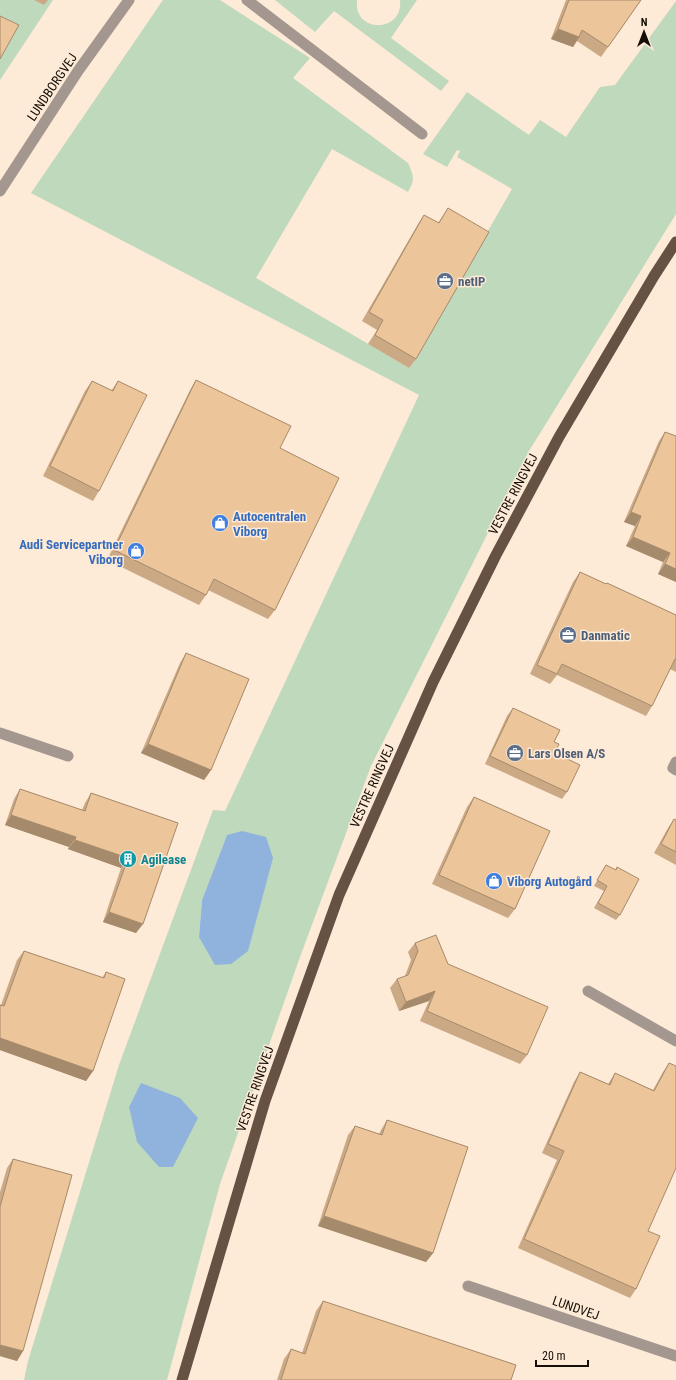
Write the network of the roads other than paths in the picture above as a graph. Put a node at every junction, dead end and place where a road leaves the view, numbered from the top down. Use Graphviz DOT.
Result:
graph roads {
  1 [pos="129,0"];
  2 [pos="247,0"];
  3 [pos="422,134"];
  4 [pos="0,191"];
  5 [pos="676,242"];
  6 [pos="0,733"];
  7 [pos="68,756"];
  8 [pos="676,762"];
  9 [pos="676,770"];
  10 [pos="588,991"];
  11 [pos="676,1041"];
  12 [pos="468,1286"];
  13 [pos="676,1356"];
  14 [pos="182,1380"];
  1 -- 4 [label="street, LUNDBORGVEJ"];
  2 -- 3 [label="street"];
  5 -- 14 [label="main road, VESTRE RINGVEJ"];
  6 -- 7 [label="street"];
  8 -- 9 [label="street"];
  10 -- 11 [label="street"];
  12 -- 13 [label="street, LUNDVEJ"];
}
